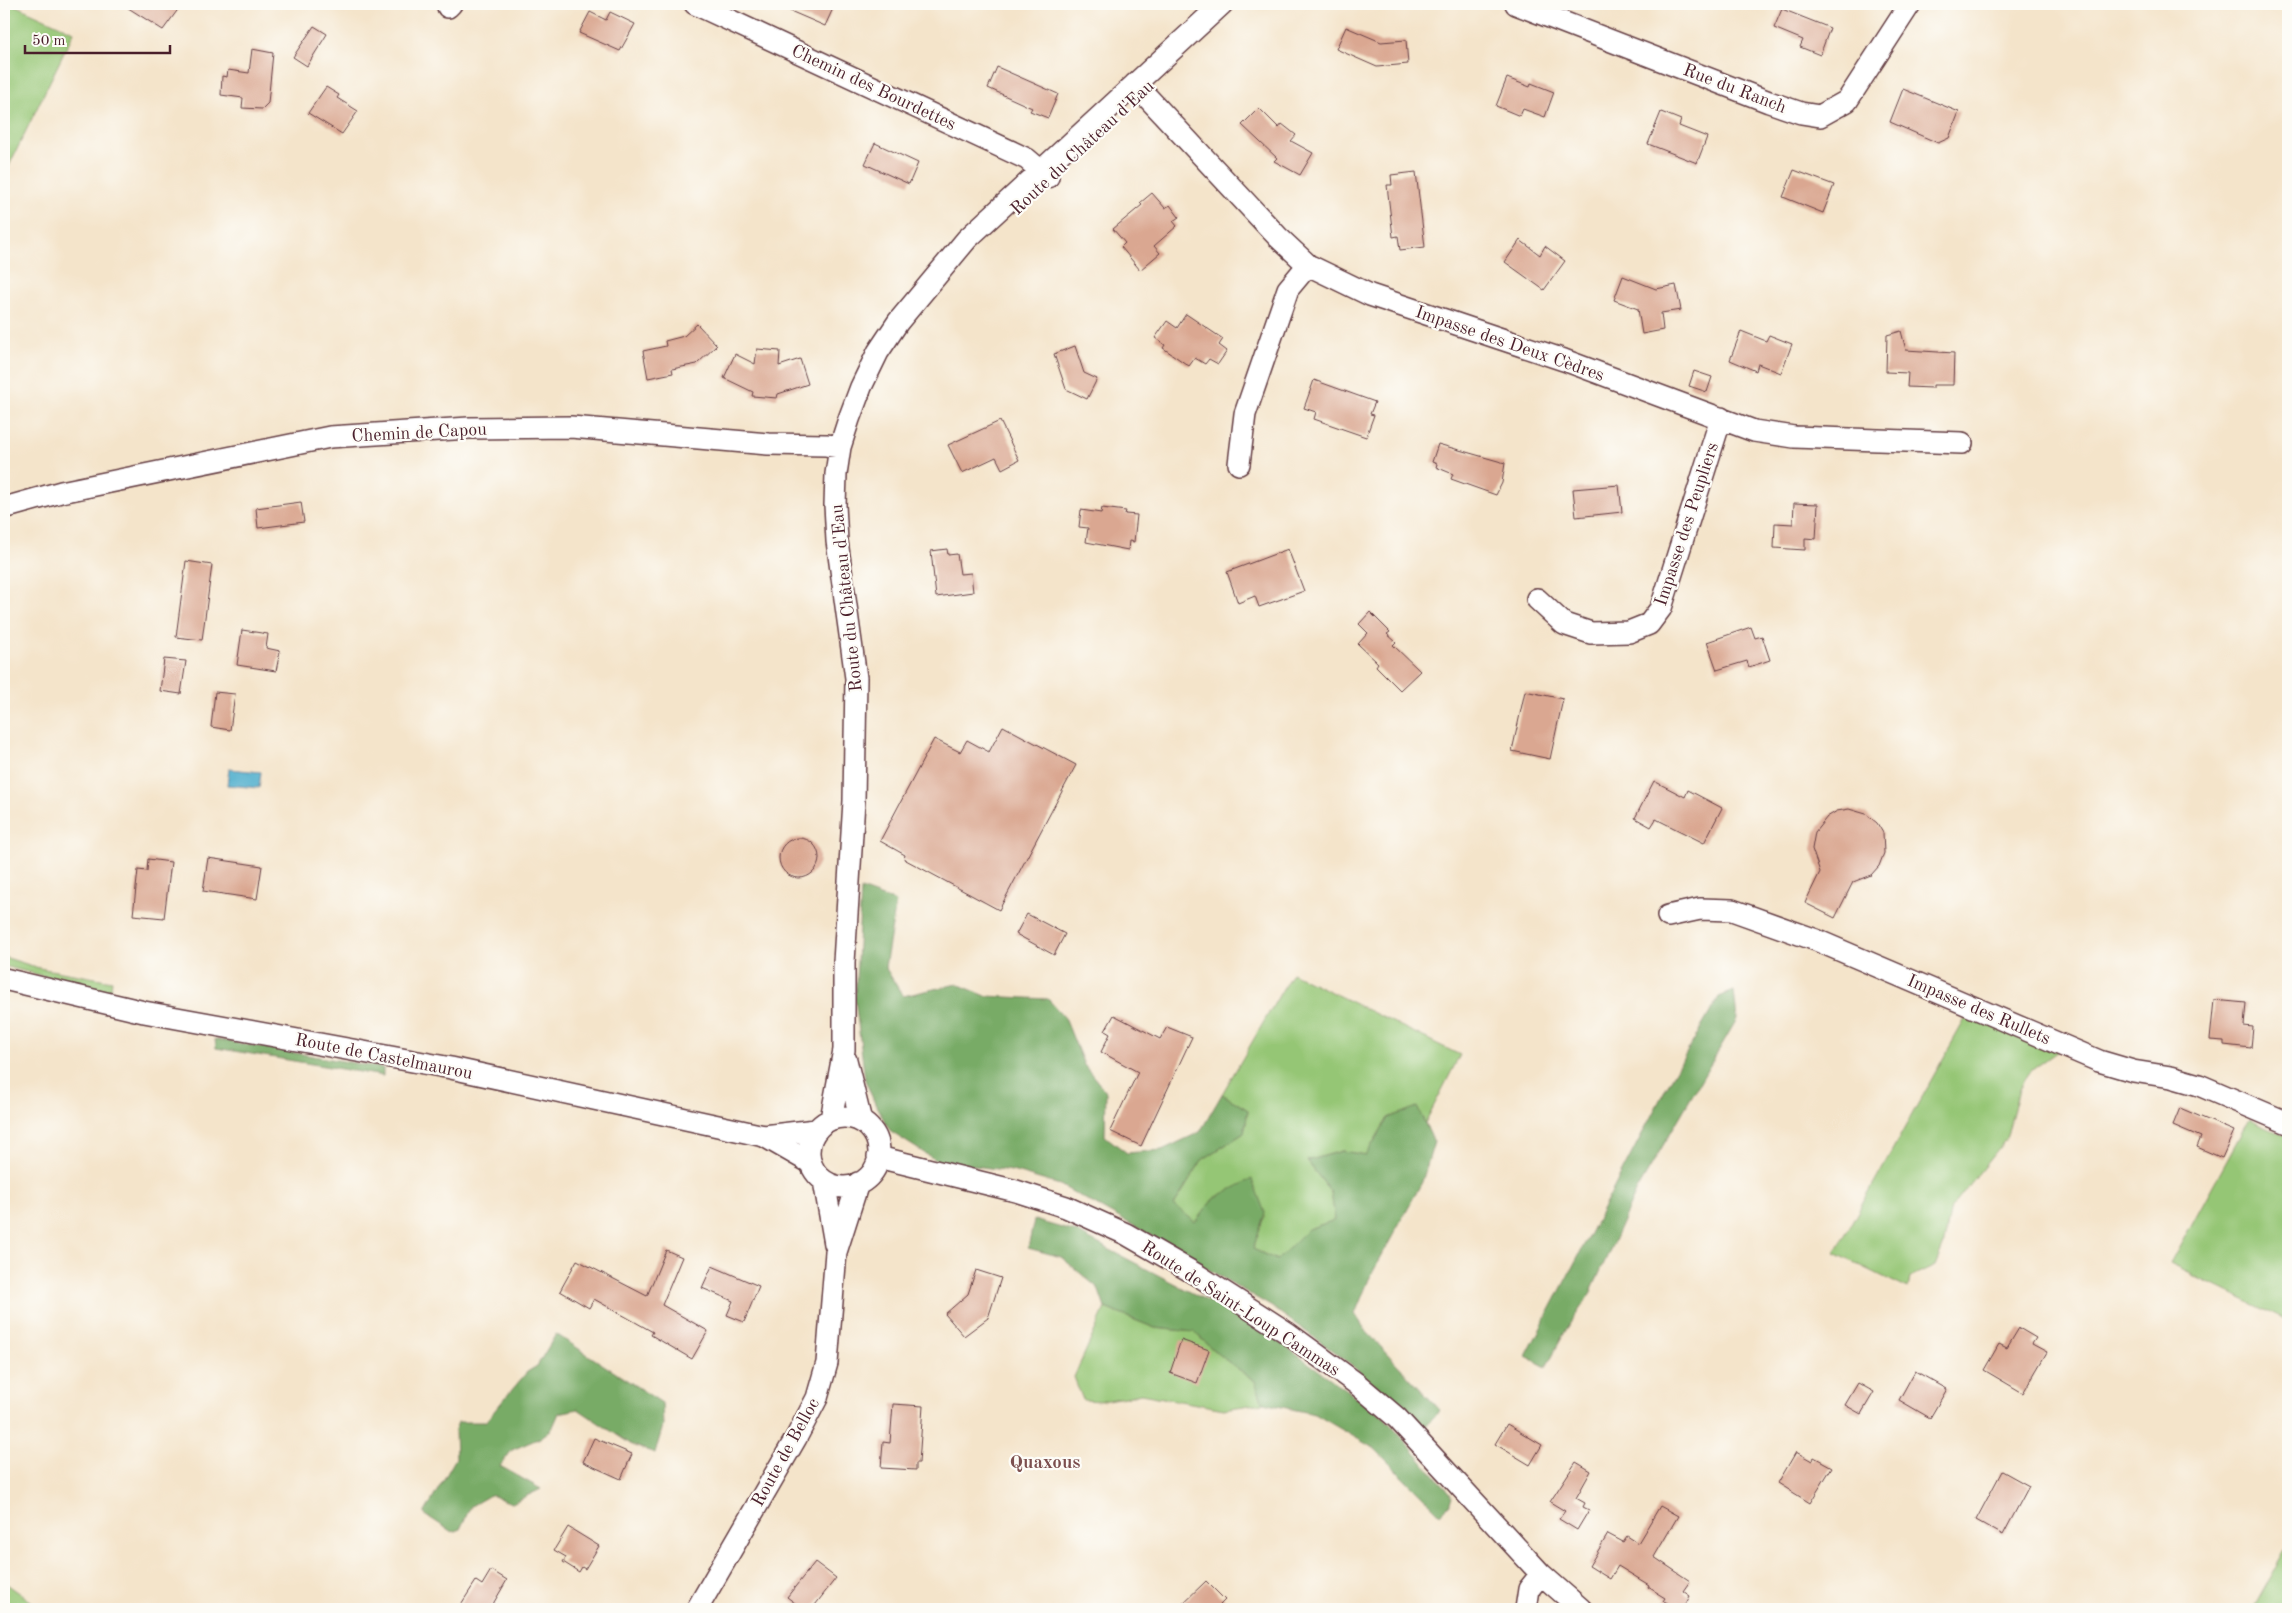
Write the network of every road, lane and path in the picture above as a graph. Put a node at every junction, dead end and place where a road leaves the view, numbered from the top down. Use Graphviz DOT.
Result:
graph roads {
  1 [pos="696,4"];
  2 [pos="1222,4"];
  3 [pos="1237,4"];
  4 [pos="1516,4"];
  5 [pos="1910,4"];
  6 [pos="1139,87"];
  7 [pos="1045,174"];
  8 [pos="1308,265"];
  9 [pos="1721,418"];
  10 [pos="1962,443"];
  11 [pos="840,447"];
  12 [pos="1239,464"];
  13 [pos="4,508"];
  14 [pos="1536,600"];
  15 [pos="1668,916"];
  16 [pos="4,979"];
  17 [pos="844,1050"];
  18 [pos="861,1121"];
  19 [pos="2288,1123"];
  20 [pos="824,1124"];
  21 [pos="764,1136"];
  22 [pos="878,1157"];
  23 [pos="811,1163"];
  24 [pos="824,1180"];
  25 [pos="858,1184"];
  26 [pos="836,1252"];
  27 [pos="1541,1574"];
  28 [pos="697,1609"];
  29 [pos="1526,1609"];
  30 [pos="1581,1609"];
  1 -- 7 [label="street, Chemin des Bourdettes"];
  2 -- 6 [label="street, Route du Château d'Eau"];
  3 -- 6 [label="street, Route du Château d'Eau"];
  4 -- 5 [label="street, Rue du Ranch"];
  6 -- 7 [label="street, Route du Château d'Eau"];
  6 -- 8 [label="street, Impasse des Deux Cèdres"];
  7 -- 11 [label="street, Route du Château d'Eau"];
  8 -- 9 [label="street, Impasse des Deux Cèdres"];
  8 -- 12 [label="street"];
  9 -- 10 [label="street, Impasse des Deux Cèdres"];
  9 -- 14 [label="street, Impasse des Peupliers"];
  11 -- 13 [label="street, Chemin de Capou"];
  11 -- 17 [label="street, Route du Château d'Eau"];
  15 -- 19 [label="street, Impasse des Rullets"];
  16 -- 21 [label="street, Route de Castelmaurou"];
  17 -- 18 [label="street, Route du Château d'Eau"];
  17 -- 20 [label="street, Route du Château d'Eau"];
  18 -- 20 [label="street"];
  18 -- 22 [label="street"];
  20 -- 21 [label="street, Route de Castelmaurou"];
  20 -- 23 [label="street"];
  21 -- 23 [label="street, Route de Castelmaurou"];
  22 -- 25 [label="street, Route de Belloc"];
  22 -- 27 [label="street, Route de Saint-Loup Cammas"];
  23 -- 24 [label="street, Route de Belloc"];
  24 -- 25 [label="street"];
  24 -- 26 [label="street, Route de Belloc"];
  25 -- 26 [label="street, Route de Belloc"];
  26 -- 28 [label="street, Route de Belloc"];
  27 -- 29 [label="street"];
  27 -- 30 [label="street, Route de Saint-Loup Cammas"];
}
